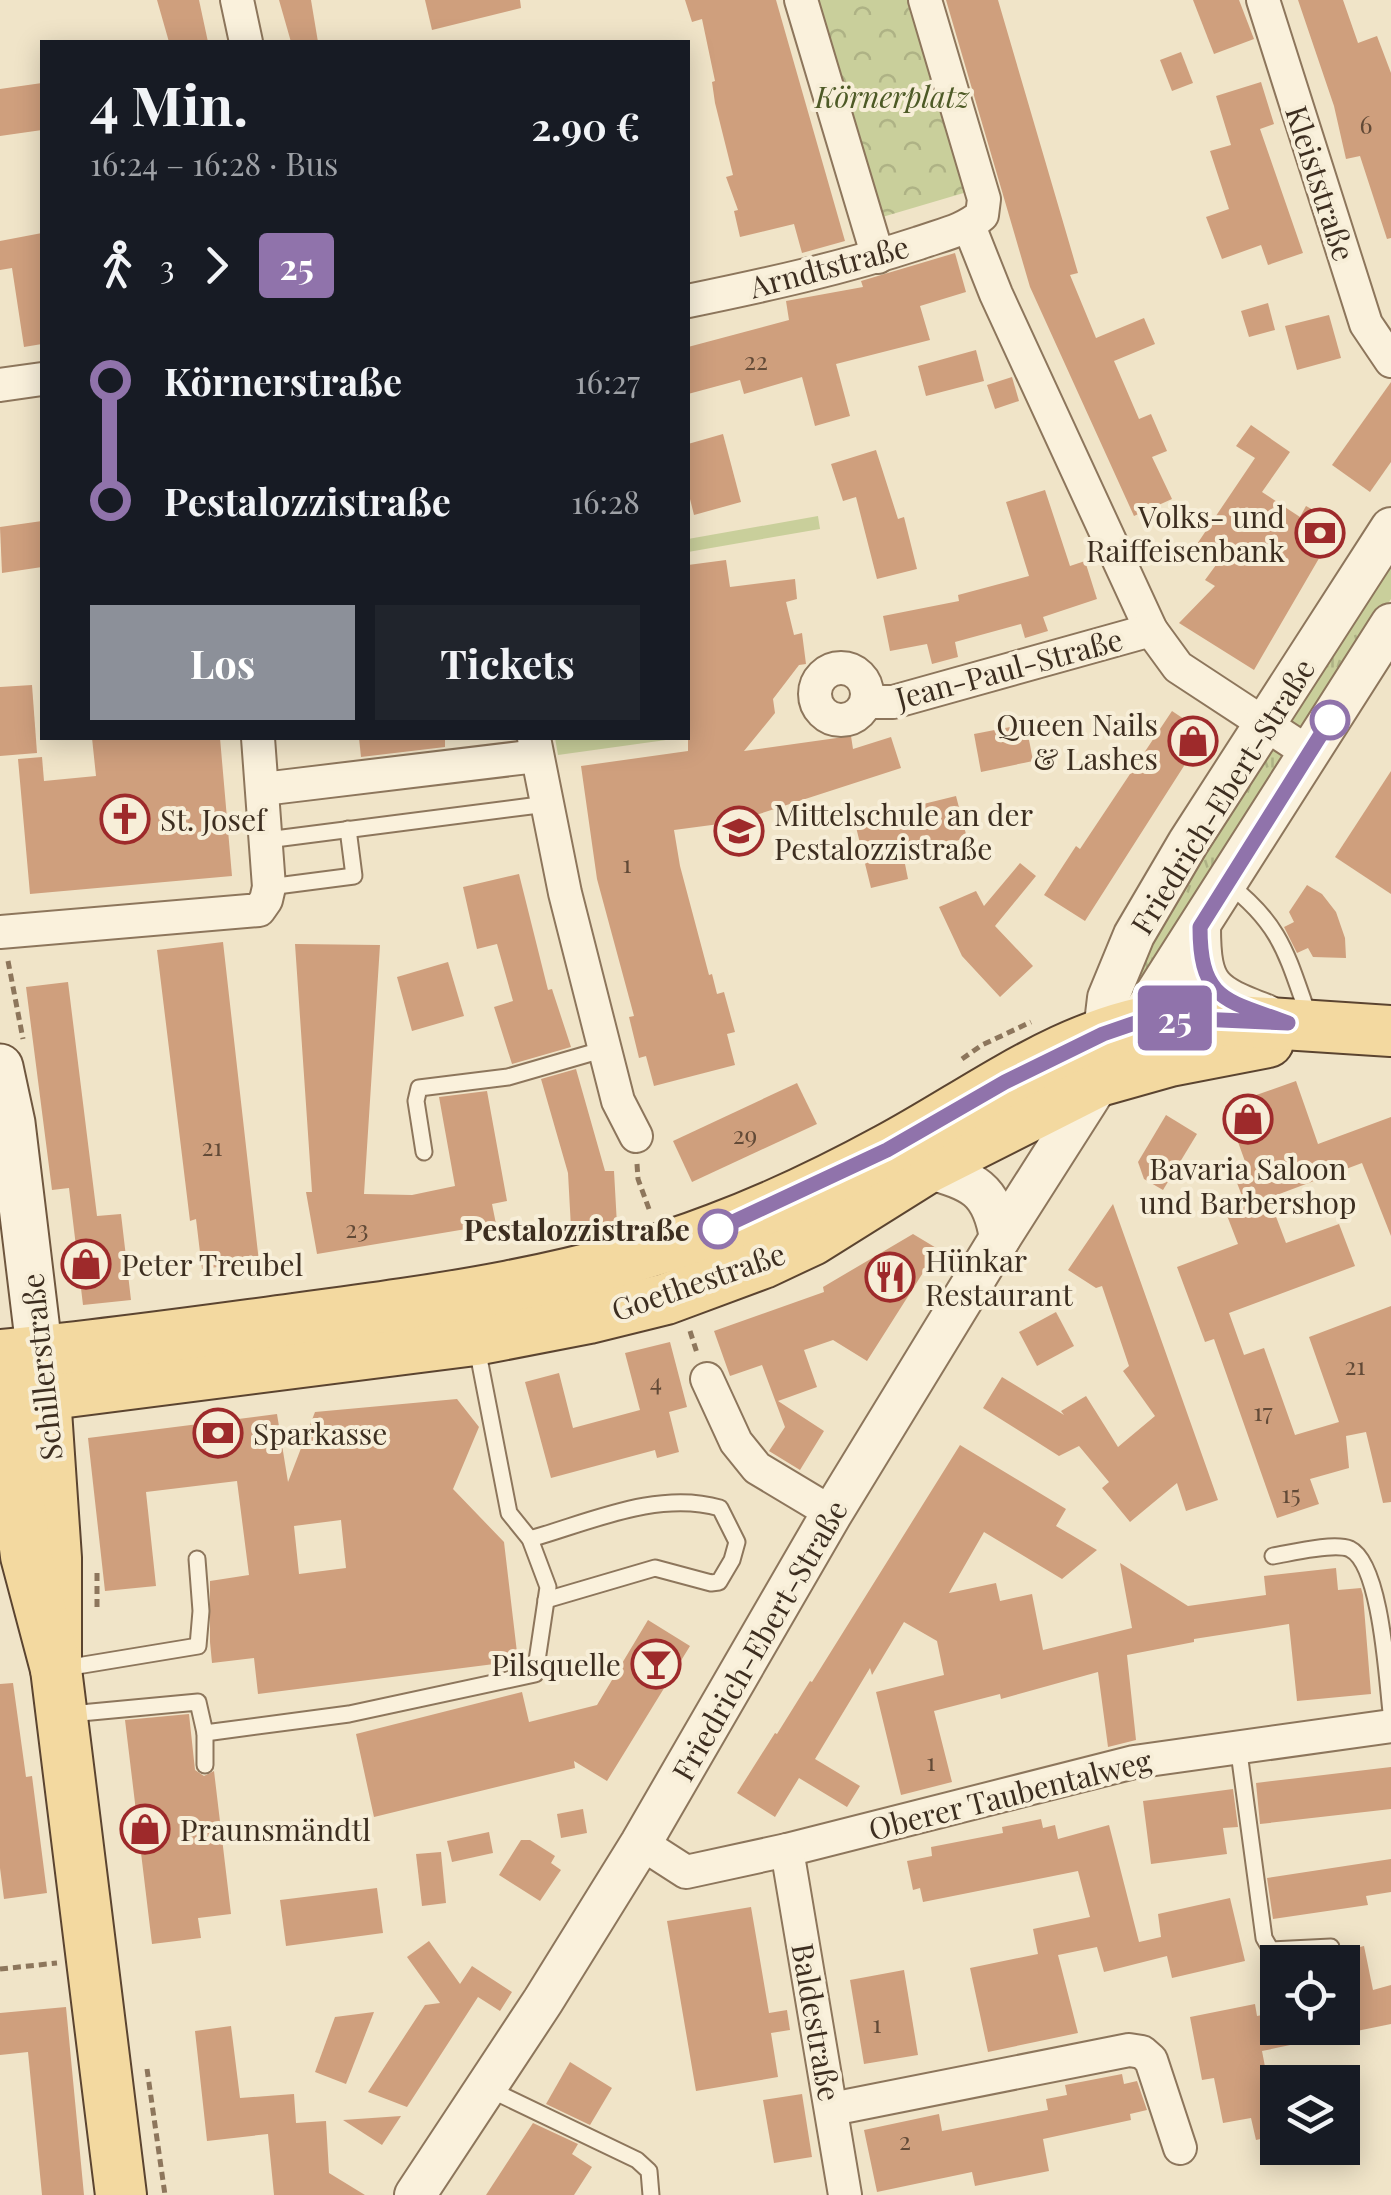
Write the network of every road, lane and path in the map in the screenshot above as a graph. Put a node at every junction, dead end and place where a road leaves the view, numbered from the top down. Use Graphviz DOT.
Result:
graph roads {
  1 [pos="237,0"];
  2 [pos="801,0"];
  3 [pos="926,0"];
  4 [pos="1263,0"];
  5 [pos="246,40"];
  6 [pos="969,226"];
  7 [pos="878,256"];
  8 [pos="690,301"];
  9 [pos="1391,361"];
  10 [pos="40,380"];
  11 [pos="0,385"];
  12 [pos="1391,528"];
  13 [pos="1391,624"];
  14 [pos="1151,630"];
  15 [pos="867,702"];
  16 [pos="1265,726"];
  17 [pos="258,740"];
  18 [pos="536,747"];
  19 [pos="1310,754"];
  20 [pos="264,789"];
  21 [pos="547,804"];
  22 [pos="348,829"];
  23 [pos="267,840"];
  24 [pos="1227,884"];
  25 [pos="269,886"];
  26 [pos="1200,927"];
  27 [pos="0,932"];
  28 [pos="1018,1026"];
  29 [pos="1336,1027"];
  30 [pos="1114,1045"];
  31 [pos="605,1049"];
  32 [pos="0,1067"];
  33 [pos="950,1067"];
  34 [pos="636,1136"];
  35 [pos="424,1152"];
  36 [pos="927,1168"];
  37 [pos="638,1179"];
  38 [pos="649,1209"];
  39 [pos="1000,1238"];
  40 [pos="690,1331"];
  41 [pos="475,1340"];
  42 [pos="703,1370"];
  43 [pos="13,1372"];
  44 [pos="832,1514"];
  45 [pos="530,1539"];
  46 [pos="1273,1556"];
  47 [pos="196,1559"];
  48 [pos="96,1571"];
  49 [pos="546,1600"];
  50 [pos="71,1683"];
  51 [pos="1391,1712"];
  52 [pos="1391,1726"];
  53 [pos="206,1734"];
  54 [pos="1238,1746"];
  55 [pos="205,1766"];
  56 [pos="641,1843"];
  57 [pos="788,1850"];
  58 [pos="1268,1945"];
  59 [pos="90,1960"];
  60 [pos="0,1970"];
  61 [pos="144,2053"];
  62 [pos="486,2088"];
  63 [pos="832,2109"];
  64 [pos="1180,2148"];
  65 [pos="121,2195"];
  66 [pos="165,2195"];
  67 [pos="415,2195"];
  68 [pos="651,2195"];
  69 [pos="845,2195"];
  1 -- 5 [label="street"];
  2 -- 7 [label="street"];
  3 -- 6 [label="street"];
  4 -- 9 [label="street, Kleiststraße"];
  6 -- 7 [label="street, Arndtstraße"];
  6 -- 14 [label="street"];
  7 -- 8 [label="street, Arndtstraße"];
  10 -- 11 [label="street"];
  12 -- 16 [label="street, Friedrich-Ebert-Straße"];
  13 -- 19 [label="street, Friedrich-Ebert-Straße"];
  14 -- 15 [label="street, Jean-Paul-Straße"];
  14 -- 16 [label="street"];
  16 -- 19 [label="street"];
  16 -- 30 [label="street, Friedrich-Ebert-Straße"];
  17 -- 20 [label="street"];
  18 -- 20 [label="street"];
  18 -- 21 [label="street"];
  19 -- 24 [label="street, Friedrich-Ebert-Straße"];
  20 -- 23 [label="street"];
  21 -- 22 [label="lane"];
  21 -- 31 [label="street"];
  22 -- 23 [label="lane"];
  22 -- 25 [label="lane"];
  23 -- 25 [label="street"];
  24 -- 26 [label="street, Friedrich-Ebert-Straße"];
  24 -- 29 [label="lane"];
  25 -- 27 [label="street"];
  26 -- 29 [label="street"];
  26 -- 30 [label="street, Friedrich-Ebert-Straße"];
  28 -- 33 [label="path"];
  29 -- 30 [label="main road, Goethestraße"];
  29 -- 30 [label="main road, Goethestraße"];
  30 -- 36 [label="main road, Goethestraße"];
  30 -- 39 [label="street, Friedrich-Ebert-Straße"];
  30 -- 43 [label="main road, Goethestraße"];
  31 -- 34 [label="street"];
  31 -- 35 [label="lane"];
  32 -- 43 [label="main road, Schillerstraße"];
  36 -- 39 [label="street"];
  36 -- 41 [label="main road, Goethestraße"];
  37 -- 38 [label="path"];
  39 -- 44 [label="street, Friedrich-Ebert-Straße"];
  40 -- 42 [label="path"];
  41 -- 43 [label="main road, Goethestraße"];
  41 -- 45 [label="lane"];
  42 -- 44 [label="street"];
  43 -- 50 [label="main road, Schillerstraße"];
  44 -- 56 [label="street, Friedrich-Ebert-Straße"];
  45 -- 49 [label="lane"];
  45 -- 49 [label="lane"];
  46 -- 51 [label="lane"];
  47 -- 50 [label="lane"];
  48 -- 50 [label="path"];
  49 -- 53 [label="lane"];
  50 -- 53 [label="lane"];
  50 -- 59 [label="main road, Schillerstraße"];
  52 -- 54 [label="street, Oberer Taubentalweg"];
  53 -- 55 [label="lane"];
  54 -- 57 [label="street, Oberer Taubentalweg"];
  54 -- 58 [label="lane"];
  56 -- 57 [label="street, Oberer Taubentalweg"];
  56 -- 62 [label="street, Friedrich-Ebert-Straße"];
  57 -- 63 [label="street, Baldestraße"];
  59 -- 60 [label="path"];
  59 -- 65 [label="main road, Schillerstraße"];
  61 -- 66 [label="path"];
  62 -- 67 [label="street, Friedrich-Ebert-Straße"];
  62 -- 68 [label="lane"];
  63 -- 64 [label="street"];
  63 -- 69 [label="street, Baldestraße"];
}
